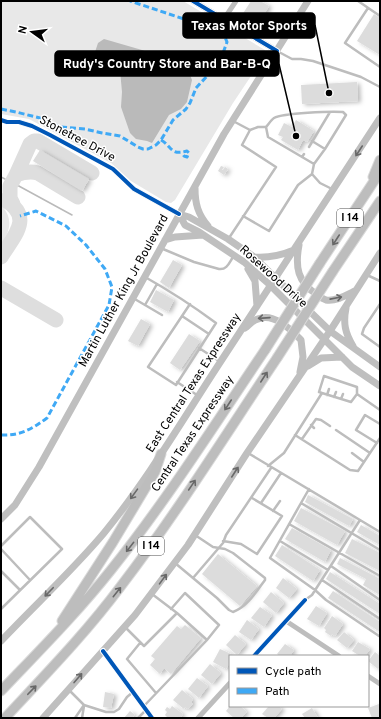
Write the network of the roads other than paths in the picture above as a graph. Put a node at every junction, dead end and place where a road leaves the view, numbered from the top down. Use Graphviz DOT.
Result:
graph roads {
  1 [pos="193,1"];
  2 [pos="236,1"];
  3 [pos="308,1"];
  4 [pos="358,1"];
  5 [pos="368,8"];
  6 [pos="380,16"];
  7 [pos="224,18"];
  8 [pos="277,50"];
  9 [pos="380,67"];
  10 [pos="380,87"];
  11 [pos="330,112"];
  12 [pos="380,118"];
  13 [pos="1,120"];
  14 [pos="232,121"];
  15 [pos="266,127"];
  16 [pos="250,130"];
  17 [pos="312,141"];
  18 [pos="309,146"];
  19 [pos="325,149"];
  20 [pos="304,154"];
  21 [pos="302,157"];
  22 [pos="380,160"];
  23 [pos="314,164"];
  24 [pos="380,172"];
  25 [pos="312,174"];
  26 [pos="195,186"];
  27 [pos="369,188"];
  28 [pos="333,190"];
  29 [pos="380,201"];
  30 [pos="179,214"];
  31 [pos="243,216"];
  32 [pos="211,229"];
  33 [pos="203,236"];
  34 [pos="228,239"];
  35 [pos="165,240"];
  36 [pos="299,242"];
  37 [pos="160,248"];
  38 [pos="294,250"];
  39 [pos="380,253"];
  40 [pos="234,255"];
  41 [pos="254,257"];
  42 [pos="244,262"];
  43 [pos="366,275"];
  44 [pos="144,277"];
  45 [pos="276,278"];
  46 [pos="380,281"];
  47 [pos="157,284"];
  48 [pos="270,285"];
  49 [pos="356,290"];
  50 [pos="132,298"];
  51 [pos="348,303"];
  52 [pos="190,304"];
  53 [pos="380,304"];
  54 [pos="145,305"];
  55 [pos="257,306"];
  56 [pos="162,314"];
  57 [pos="182,316"];
  58 [pos="240,331"];
  59 [pos="330,331"];
  60 [pos="209,334"];
  61 [pos="324,339"];
  62 [pos="380,347"];
  63 [pos="199,348"];
  64 [pos="355,349"];
  65 [pos="342,357"];
  66 [pos="220,362"];
  67 [pos="380,368"];
  68 [pos="304,369"];
  69 [pos="299,376"];
  70 [pos="333,379"];
  71 [pos="340,381"];
  72 [pos="177,382"];
  73 [pos="347,383"];
  74 [pos="332,384"];
  75 [pos="338,386"];
  76 [pos="380,386"];
  77 [pos="330,389"];
  78 [pos="345,389"];
  79 [pos="336,392"];
  80 [pos="322,393"];
  81 [pos="343,394"];
  82 [pos="357,394"];
  83 [pos="327,395"];
  84 [pos="198,396"];
  85 [pos="334,397"];
  86 [pos="341,399"];
  87 [pos="380,410"];
  88 [pos="380,424"];
  89 [pos="311,426"];
  90 [pos="330,426"];
  91 [pos="314,428"];
  92 [pos="336,430"];
  93 [pos="296,435"];
  94 [pos="380,438"];
  95 [pos="302,439"];
  96 [pos="377,443"];
  97 [pos="247,453"];
  98 [pos="352,453"];
  99 [pos="370,453"];
  100 [pos="161,454"];
  101 [pos="364,462"];
  102 [pos="268,466"];
  103 [pos="271,468"];
  104 [pos="281,473"];
  105 [pos="309,490"];
  106 [pos="252,498"];
  107 [pos="280,501"];
  108 [pos="261,503"];
  109 [pos="301,503"];
  110 [pos="273,511"];
  111 [pos="1,519"];
  112 [pos="360,520"];
  113 [pos="289,524"];
  114 [pos="380,532"];
  115 [pos="352,533"];
  116 [pos="195,535"];
  117 [pos="224,541"];
  118 [pos="280,541"];
  119 [pos="1,546"];
  120 [pos="218,548"];
  121 [pos="1,549"];
  122 [pos="380,550"];
  123 [pos="339,553"];
  124 [pos="175,562"];
  125 [pos="331,566"];
  126 [pos="328,570"];
  127 [pos="1,571"];
  128 [pos="380,576"];
  129 [pos="194,578"];
  130 [pos="30,580"];
  131 [pos="322,580"];
  132 [pos="20,590"];
  133 [pos="315,590"];
  134 [pos="152,594"];
  135 [pos="305,600"];
  136 [pos="380,600"];
  137 [pos="1,609"];
  138 [pos="172,609"];
  139 [pos="176,613"];
  140 [pos="380,619"];
  141 [pos="286,621"];
  142 [pos="124,627"];
  143 [pos="379,636"];
  144 [pos="52,637"];
  145 [pos="2,639"];
  146 [pos="207,640"];
  147 [pos="140,643"];
  148 [pos="102,651"];
  149 [pos="255,655"];
  150 [pos="337,655"];
  151 [pos="369,677"];
  152 [pos="229,684"];
  153 [pos="380,684"];
  154 [pos="68,690"];
  155 [pos="1,691"];
  156 [pos="133,692"];
  157 [pos="156,694"];
  158 [pos="84,705"];
  159 [pos="145,708"];
  160 [pos="5,718"];
  161 [pos="43,718"];
  162 [pos="75,718"];
  163 [pos="82,718"];
  164 [pos="138,718"];
  165 [pos="152,718"];
  166 [pos="198,718"];
  1 -- 7 [label="street"];
  2 -- 7 [label="street"];
  3 -- 8 [label="main road, Martin Luther King Jr Boulevard"];
  4 -- 5 [label="lane"];
  5 -- 6 [label="lane"];
  5 -- 9 [label="lane"];
  7 -- 8 [label="street"];
  8 -- 10 [label="lane"];
  8 -- 14 [label="main road, Martin Luther King Jr Boulevard"];
  11 -- 15 [label="lane"];
  11 -- 17 [label="lane"];
  11 -- 19 [label="lane"];
  12 -- 28 [label="main road, East Central Texas Expressway, one-way"];
  13 -- 30 [label="street, Stonetree Drive"];
  14 -- 16 [label="lane"];
  14 -- 26 [label="main road, Martin Luther King Jr Boulevard"];
  15 -- 16 [label="lane"];
  15 -- 21 [label="lane"];
  16 -- 31 [label="lane"];
  17 -- 18 [label="lane"];
  17 -- 19 [label="lane"];
  19 -- 23 [label="lane"];
  20 -- 21 [label="lane"];
  21 -- 23 [label="lane"];
  22 -- 27 [label="highway"];
  23 -- 25 [label="lane"];
  24 -- 27 [label="highway, Central Texas Expressway / I 14"];
  25 -- 28 [label="lane"];
  25 -- 31 [label="lane"];
  26 -- 30 [label="main road, Martin Luther King Jr Boulevard"];
  26 -- 32 [label="main road"];
  27 -- 144 [label="highway, Central Texas Expressway / I 14, one-way, bridge"];
  28 -- 36 [label="main road, East Central Texas Expressway"];
  160 -- 29 [label="highway, I 14, one-way, bridge"];
  30 -- 32 [label="main road, Rosewood Drive"];
  30 -- 33 [label="main road, Rosewood Drive"];
  30 -- 35 [label="main road, Martin Luther King Jr Boulevard"];
  31 -- 34 [label="lane"];
  32 -- 34 [label="main road, Rosewood Drive"];
  33 -- 35 [label="main road"];
  33 -- 40 [label="main road, Rosewood Drive"];
  34 -- 41 [label="main road, Rosewood Drive"];
  35 -- 37 [label="main road, Martin Luther King Jr Boulevard"];
  36 -- 38 [label="main road, East Central Texas Expressway"];
  36 -- 49 [label="main road, one-way"];
  37 -- 40 [label="lane"];
  37 -- 44 [label="main road, Martin Luther King Jr Boulevard"];
  38 -- 41 [label="main road"];
  38 -- 45 [label="main road, East Central Texas Expressway"];
  39 -- 43 [label="main road"];
  40 -- 42 [label="main road, Rosewood Drive"];
  41 -- 45 [label="main road, Rosewood Drive"];
  42 -- 48 [label="main road, Rosewood Drive"];
  42 -- 55 [label="main road"];
  43 -- 46 [label="lane"];
  43 -- 49 [label="main road"];
  44 -- 47 [label="lane"];
  44 -- 50 [label="main road, Martin Luther King Jr Boulevard"];
  45 -- 48 [label="main road, East Central Texas Expressway"];
  45 -- 59 [label="main road, Rosewood Drive"];
  47 -- 52 [label="lane"];
  47 -- 54 [label="lane"];
  48 -- 55 [label="main road, East Central Texas Expressway"];
  48 -- 61 [label="main road, Rosewood Drive"];
  49 -- 51 [label="main road"];
  50 -- 54 [label="lane"];
  50 -- 111 [label="main road, Martin Luther King Jr Boulevard"];
  51 -- 59 [label="main road"];
  51 -- 64 [label="main road"];
  52 -- 57 [label="lane"];
  52 -- 60 [label="lane"];
  53 -- 62 [label="lane"];
  54 -- 56 [label="lane"];
  55 -- 58 [label="main road, East Central Texas Expressway"];
  57 -- 60 [label="lane"];
  57 -- 72 [label="lane"];
  58 -- 66 [label="main road, East Central Texas Expressway"];
  69 -- 58 [label="main road, one-way"];
  59 -- 61 [label="main road"];
  59 -- 64 [label="main road, Rosewood Drive"];
  60 -- 63 [label="lane"];
  61 -- 65 [label="main road, Rosewood Drive"];
  61 -- 68 [label="main road"];
  63 -- 66 [label="lane"];
  63 -- 72 [label="lane"];
  64 -- 67 [label="main road, Rosewood Drive"];
  65 -- 68 [label="main road"];
  65 -- 76 [label="main road, Rosewood Drive"];
  66 -- 84 [label="main road, East Central Texas Expressway"];
  68 -- 69 [label="main road"];
  69 -- 97 [label="main road"];
  70 -- 71 [label="lane"];
  70 -- 74 [label="lane"];
  70 -- 80 [label="lane"];
  71 -- 73 [label="lane"];
  71 -- 75 [label="lane"];
  72 -- 84 [label="lane"];
  73 -- 78 [label="lane"];
  73 -- 82 [label="lane"];
  77 -- 83 [label="lane"];
  79 -- 85 [label="lane"];
  80 -- 83 [label="lane"];
  80 -- 93 [label="lane"];
  81 -- 86 [label="lane"];
  82 -- 86 [label="lane"];
  82 -- 87 [label="lane"];
  83 -- 85 [label="lane"];
  84 -- 100 [label="main road, East Central Texas Expressway"];
  85 -- 86 [label="lane"];
  88 -- 96 [label="lane"];
  89 -- 90 [label="lane"];
  89 -- 91 [label="lane"];
  89 -- 95 [label="lane"];
  92 -- 99 [label="lane"];
  93 -- 95 [label="lane"];
  93 -- 102 [label="lane"];
  94 -- 96 [label="lane"];
  95 -- 101 [label="lane"];
  96 -- 99 [label="lane"];
  97 -- 102 [label="lane"];
  116 -- 97 [label="main road, one-way"];
  98 -- 101 [label="lane"];
  99 -- 101 [label="lane"];
  100 -- 144 [label="highway"];
  100 -- 145 [label="main road, East Central Texas Expressway, one-way"];
  102 -- 103 [label="lane"];
  103 -- 104 [label="lane"];
  103 -- 106 [label="lane"];
  104 -- 105 [label="lane"];
  104 -- 108 [label="lane"];
  105 -- 109 [label="lane"];
  105 -- 112 [label="lane"];
  106 -- 108 [label="lane"];
  106 -- 117 [label="lane"];
  107 -- 110 [label="lane"];
  108 -- 110 [label="lane"];
  109 -- 113 [label="lane"];
  109 -- 115 [label="lane"];
  110 -- 117 [label="lane"];
  112 -- 114 [label="lane"];
  112 -- 115 [label="lane"];
  113 -- 118 [label="lane"];
  113 -- 123 [label="lane"];
  115 -- 122 [label="lane"];
  115 -- 123 [label="lane"];
  116 -- 120 [label="lane"];
  116 -- 124 [label="main road"];
  117 -- 120 [label="lane"];
  118 -- 126 [label="lane"];
  118 -- 133 [label="lane"];
  119 -- 130 [label="lane"];
  120 -- 129 [label="lane"];
  120 -- 129 [label="lane"];
  121 -- 130 [label="lane"];
  123 -- 125 [label="lane"];
  123 -- 128 [label="lane"];
  124 -- 129 [label="lane"];
  134 -- 124 [label="main road, one-way"];
  125 -- 126 [label="lane"];
  125 -- 136 [label="lane"];
  126 -- 131 [label="lane"];
  127 -- 132 [label="lane"];
  130 -- 132 [label="lane"];
  131 -- 133 [label="lane"];
  131 -- 140 [label="lane"];
  132 -- 137 [label="lane"];
  133 -- 135 [label="lane"];
  133 -- 143 [label="lane"];
  134 -- 138 [label="lane"];
  134 -- 142 [label="main road"];
  135 -- 141 [label="street"];
  138 -- 139 [label="lane"];
  138 -- 146 [label="lane"];
  139 -- 146 [label="lane"];
  139 -- 147 [label="lane"];
  141 -- 149 [label="street"];
  141 -- 150 [label="street"];
  142 -- 147 [label="lane"];
  142 -- 148 [label="main road"];
  144 -- 155 [label="highway, Central Texas Expressway / I 14"];
  146 -- 157 [label="lane"];
  147 -- 157 [label="lane"];
  154 -- 148 [label="main road, one-way"];
  148 -- 156 [label="street"];
  151 -- 153 [label="street"];
  152 -- 166 [label="street"];
  154 -- 158 [label="lane"];
  154 -- 161 [label="main road"];
  156 -- 158 [label="lane"];
  156 -- 159 [label="street"];
  157 -- 159 [label="lane"];
  158 -- 162 [label="lane"];
  158 -- 163 [label="lane"];
  159 -- 164 [label="lane"];
  159 -- 165 [label="street"];
}
